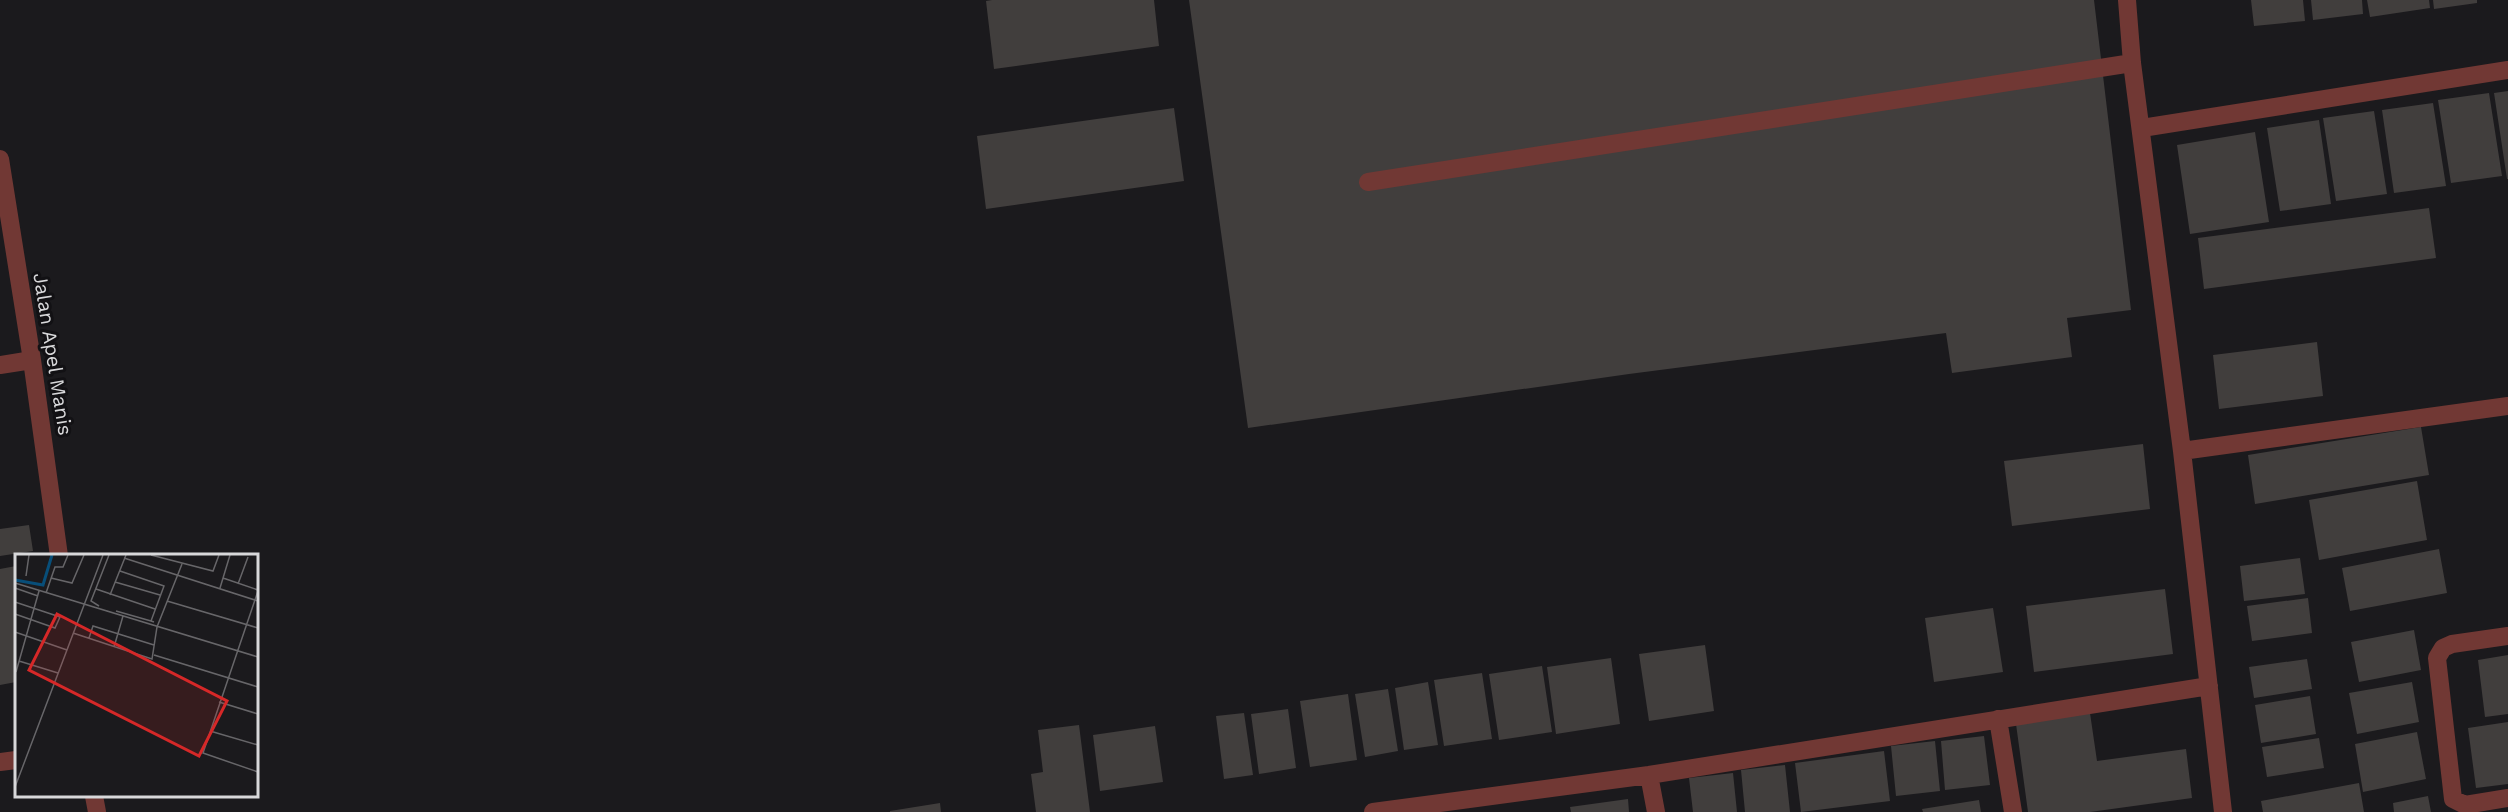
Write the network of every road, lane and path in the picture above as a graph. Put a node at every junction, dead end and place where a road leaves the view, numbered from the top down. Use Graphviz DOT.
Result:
graph roads {
  1 [pos="2127,0"];
  2 [pos="2132,63"];
  3 [pos="2508,70"];
  4 [pos="2142,128"];
  5 [pos="0,159"];
  6 [pos="1368,182"];
  7 [pos="32,360"];
  8 [pos="0,365"];
  9 [pos="2508,406"];
  10 [pos="2182,452"];
  11 [pos="59,554"];
  12 [pos="2508,636"];
  13 [pos="2209,686"];
  14 [pos="1998,719"];
  15 [pos="15,760"];
  16 [pos="0,762"];
  17 [pos="1649,775"];
  18 [pos="94,797"];
  19 [pos="2508,798"];
  20 [pos="97,812"];
  21 [pos="1373,812"];
  22 [pos="1656,812"];
  23 [pos="2013,812"];
  24 [pos="2223,812"];
  1 -- 2 [label="street"];
  2 -- 4 [label="street"];
  2 -- 6 [label="street"];
  3 -- 4 [label="street"];
  4 -- 10 [label="street"];
  5 -- 7 [label="street, Jalan Apel Manis"];
  7 -- 8 [label="street"];
  7 -- 11 [label="street, Jalan Apel Manis"];
  9 -- 10 [label="street"];
  10 -- 13 [label="street"];
  12 -- 19 [label="street"];
  13 -- 14 [label="street"];
  13 -- 24 [label="street"];
  14 -- 17 [label="street"];
  14 -- 23 [label="street"];
  15 -- 16 [label="street"];
  17 -- 21 [label="street"];
  17 -- 22 [label="street"];
  18 -- 20 [label="street"];
}
